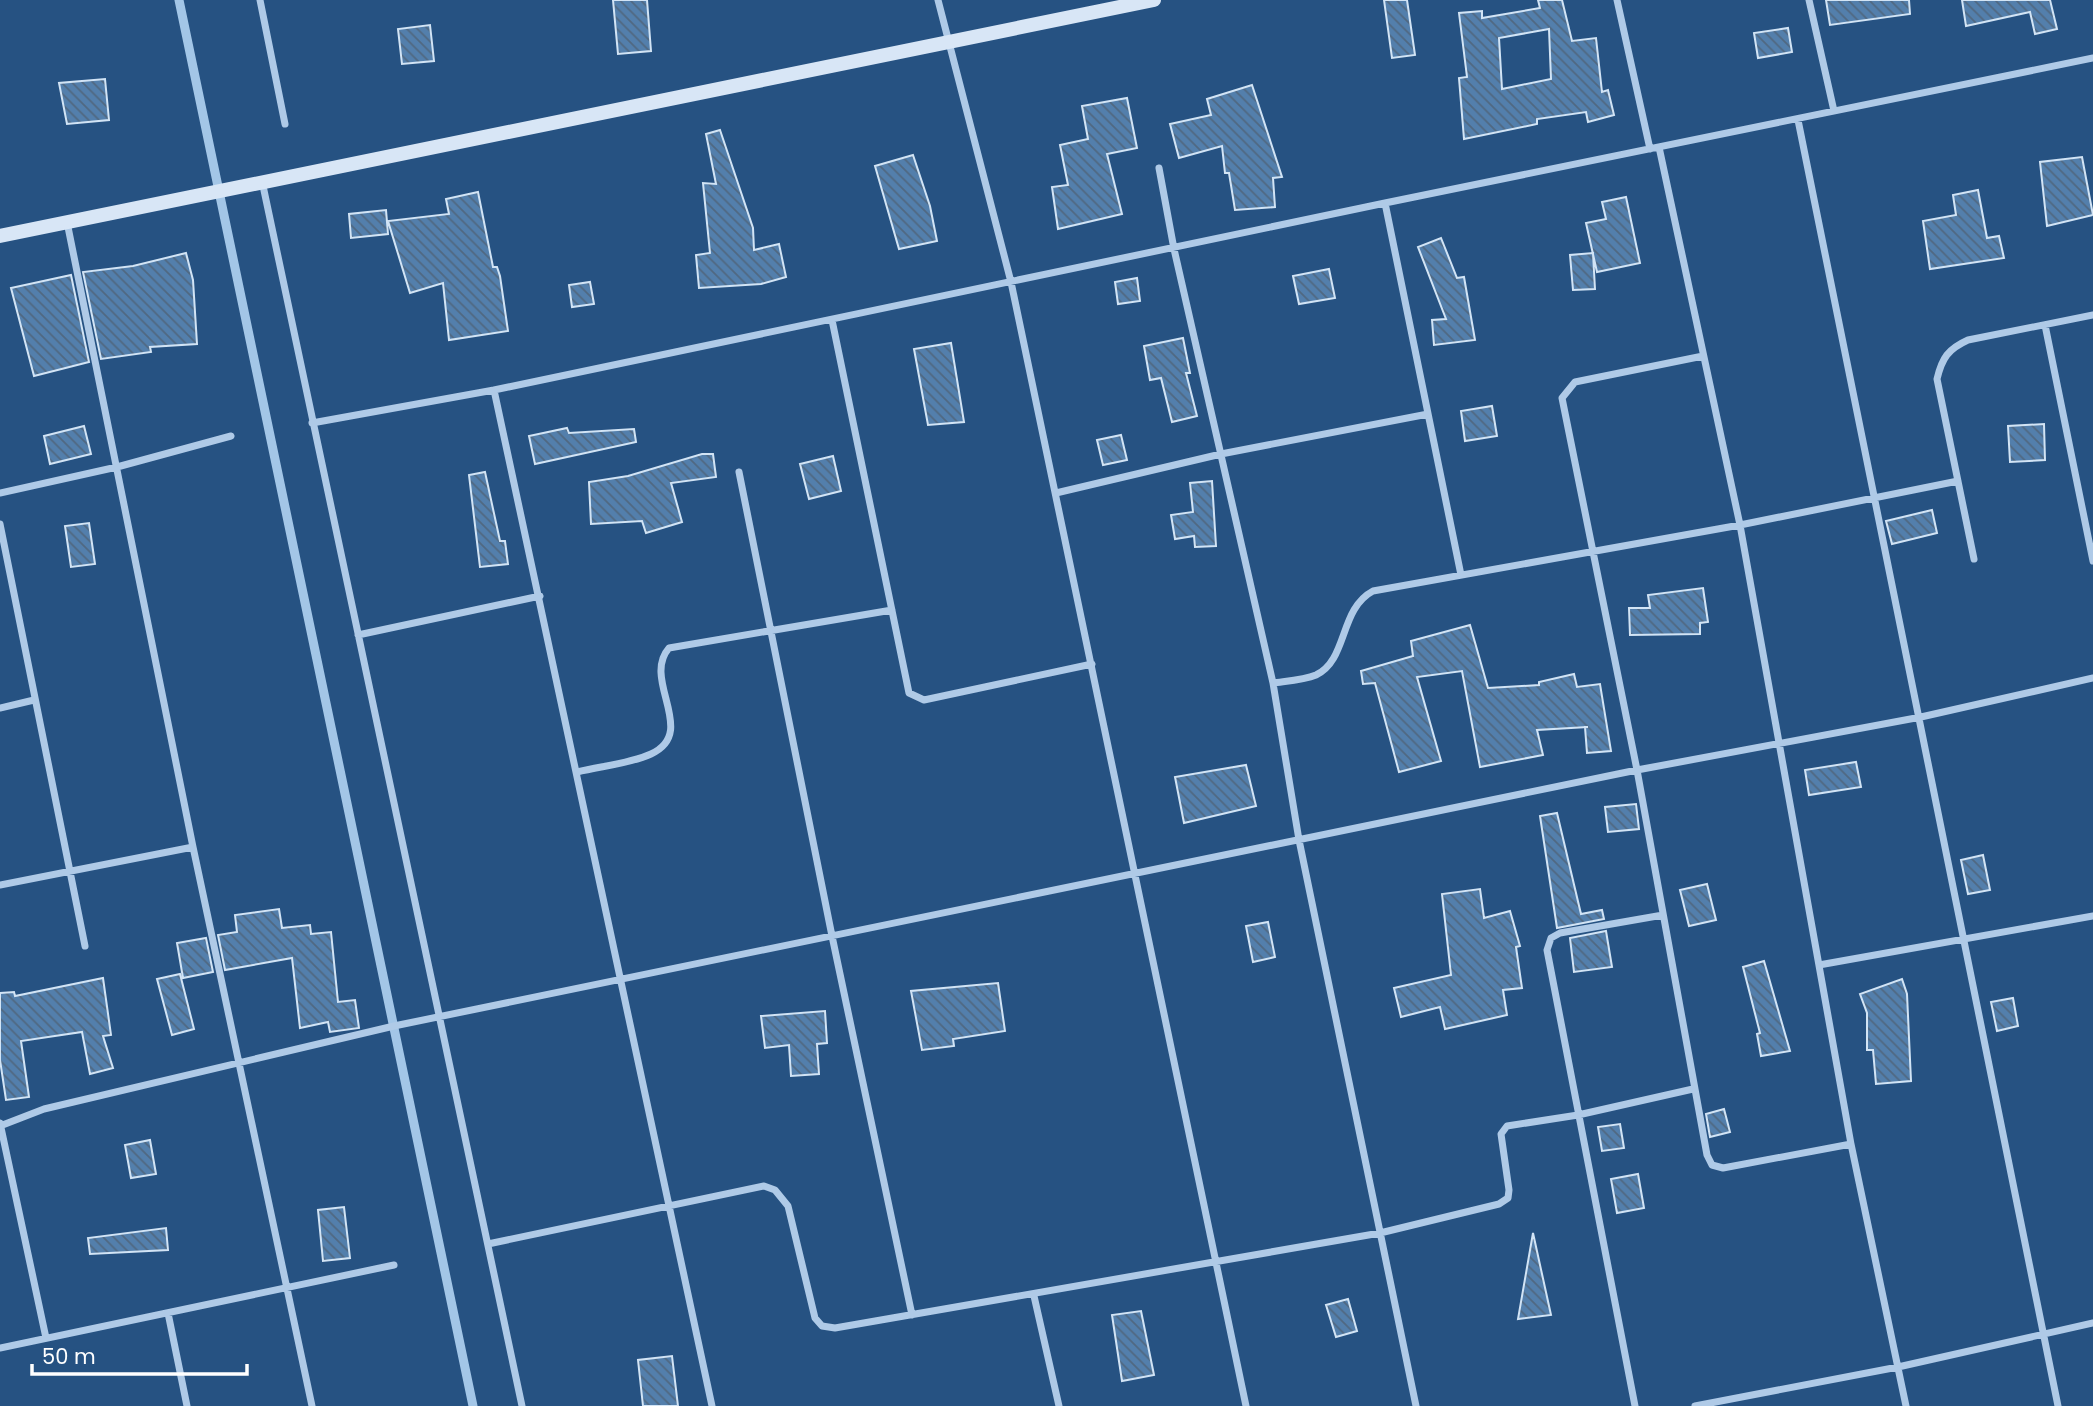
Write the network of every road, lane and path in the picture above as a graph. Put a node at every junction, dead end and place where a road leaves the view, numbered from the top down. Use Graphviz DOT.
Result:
graph roads {
  1 [pos="260,0"];
  2 [pos="938,0"];
  3 [pos="1154,0"];
  4 [pos="1617,0"];
  5 [pos="1809,0"];
  6 [pos="947,44"];
  7 [pos="2093,58"];
  8 [pos="1834,111"];
  9 [pos="1798,120"];
  10 [pos="285,124"];
  11 [pos="1659,147"];
  12 [pos="1650,149"];
  13 [pos="1159,168"];
  14 [pos="262,181"];
  15 [pos="1385,203"];
  16 [pos="67,222"];
  17 [pos="0,236"];
  18 [pos="1174,249"];
  19 [pos="1011,282"];
  20 [pos="2093,316"];
  21 [pos="832,320"];
  22 [pos="2045,326"];
  23 [pos="1703,356"];
  24 [pos="494,390"];
  25 [pos="1428,414"];
  26 [pos="312,423"];
  27 [pos="231,436"];
  28 [pos="1221,454"];
  29 [pos="117,467"];
  30 [pos="739,472"];
  31 [pos="1958,481"];
  32 [pos="1056,492"];
  33 [pos="0,493"];
  34 [pos="1875,498"];
  35 [pos="0,524"];
  36 [pos="1740,525"];
  37 [pos="1594,550"];
  38 [pos="1974,559"];
  39 [pos="2093,561"];
  40 [pos="1461,575"];
  41 [pos="540,596"];
  42 [pos="892,610"];
  43 [pos="771,629"];
  44 [pos="358,635"];
  45 [pos="1092,664"];
  46 [pos="2093,678"];
  47 [pos="1273,684"];
  48 [pos="34,700"];
  49 [pos="0,708"];
  50 [pos="1921,717"];
  51 [pos="1779,745"];
  52 [pos="1637,770"];
  53 [pos="577,772"];
  54 [pos="1299,840"];
  55 [pos="192,847"];
  56 [pos="70,871"];
  57 [pos="1136,872"];
  58 [pos="0,885"];
  59 [pos="1663,915"];
  60 [pos="2093,918"];
  61 [pos="832,936"];
  62 [pos="1964,940"];
  63 [pos="85,946"];
  64 [pos="1819,965"];
  65 [pos="619,980"];
  66 [pos="440,1017"];
  67 [pos="237,1062"];
  68 [pos="1693,1089"];
  69 [pos="1578,1115"];
  70 [pos="0,1125"];
  71 [pos="1851,1144"];
  72 [pos="668,1204"];
  73 [pos="1380,1233"];
  74 [pos="488,1244"];
  75 [pos="1214,1262"];
  76 [pos="394,1265"];
  77 [pos="285,1289"];
  78 [pos="1034,1296"];
  79 [pos="168,1313"];
  80 [pos="912,1315"];
  81 [pos="2093,1324"];
  82 [pos="2044,1334"];
  83 [pos="46,1338"];
  84 [pos="0,1348"];
  85 [pos="1898,1367"];
  86 [pos="187,1406"];
  87 [pos="312,1406"];
  88 [pos="522,1406"];
  89 [pos="712,1406"];
  90 [pos="1059,1406"];
  91 [pos="1246,1406"];
  92 [pos="1416,1406"];
  93 [pos="1635,1406"];
  94 [pos="1695,1406"];
  95 [pos="1906,1406"];
  96 [pos="2058,1406"];
  1 -- 10 [label="street"];
  2 -- 6 [label="street"];
  3 -- 6 [label="main road"];
  4 -- 12 [label="street"];
  5 -- 8 [label="street"];
  6 -- 14 [label="main road"];
  6 -- 19 [label="street"];
  7 -- 8 [label="street"];
  8 -- 9 [label="street"];
  9 -- 11 [label="street"];
  9 -- 34 [label="street"];
  11 -- 12 [label="street"];
  11 -- 23 [label="street"];
  12 -- 15 [label="street"];
  13 -- 18 [label="street"];
  14 -- 16 [label="main road"];
  14 -- 26 [label="street"];
  15 -- 18 [label="street"];
  15 -- 25 [label="street"];
  16 -- 17 [label="main road"];
  16 -- 29 [label="street"];
  18 -- 19 [label="street"];
  18 -- 28 [label="street"];
  19 -- 21 [label="street"];
  19 -- 32 [label="street"];
  20 -- 22 [label="street"];
  21 -- 24 [label="street"];
  21 -- 42 [label="street"];
  22 -- 31 [label="street"];
  22 -- 39 [label="street"];
  23 -- 36 [label="street"];
  23 -- 37 [label="street"];
  24 -- 26 [label="street"];
  24 -- 41 [label="street"];
  25 -- 28 [label="street"];
  25 -- 40 [label="street"];
  26 -- 44 [label="street"];
  27 -- 29 [label="street"];
  28 -- 32 [label="street"];
  28 -- 47 [label="street"];
  29 -- 33 [label="street"];
  29 -- 55 [label="street"];
  30 -- 43 [label="street"];
  31 -- 34 [label="street"];
  31 -- 38 [label="street"];
  32 -- 45 [label="street"];
  34 -- 36 [label="street"];
  34 -- 50 [label="street"];
  35 -- 48 [label="street"];
  36 -- 37 [label="street"];
  36 -- 51 [label="street"];
  37 -- 40 [label="street"];
  37 -- 52 [label="street"];
  40 -- 47 [label="street"];
  41 -- 44 [label="street"];
  41 -- 53 [label="street"];
  42 -- 43 [label="street"];
  42 -- 45 [label="street"];
  43 -- 53 [label="street"];
  43 -- 61 [label="street"];
  44 -- 66 [label="street"];
  45 -- 57 [label="street"];
  46 -- 50 [label="street"];
  47 -- 54 [label="street"];
  48 -- 49 [label="street"];
  48 -- 56 [label="street"];
  50 -- 51 [label="street"];
  50 -- 62 [label="street"];
  51 -- 52 [label="street"];
  51 -- 64 [label="street"];
  52 -- 54 [label="street"];
  52 -- 59 [label="street"];
  53 -- 65 [label="street"];
  54 -- 57 [label="street"];
  54 -- 73 [label="street"];
  55 -- 56 [label="street"];
  55 -- 67 [label="street"];
  56 -- 58 [label="street"];
  56 -- 63 [label="street"];
  57 -- 61 [label="street"];
  57 -- 75 [label="street"];
  59 -- 68 [label="street"];
  59 -- 69 [label="street"];
  60 -- 62 [label="street"];
  61 -- 65 [label="street"];
  61 -- 80 [label="street"];
  62 -- 64 [label="street"];
  62 -- 82 [label="street"];
  64 -- 71 [label="street"];
  65 -- 66 [label="street"];
  65 -- 72 [label="street"];
  66 -- 67 [label="street"];
  66 -- 74 [label="street"];
  67 -- 70 [label="street"];
  67 -- 77 [label="street"];
  68 -- 69 [label="street"];
  68 -- 71 [label="street"];
  69 -- 73 [label="street"];
  69 -- 93 [label="street"];
  70 -- 83 [label="street"];
  71 -- 85 [label="street"];
  72 -- 74 [label="street"];
  72 -- 80 [label="street"];
  72 -- 89 [label="street"];
  73 -- 75 [label="street"];
  73 -- 92 [label="street"];
  74 -- 88 [label="street"];
  75 -- 78 [label="street"];
  75 -- 91 [label="street"];
  76 -- 77 [label="street"];
  77 -- 79 [label="street"];
  77 -- 87 [label="street"];
  78 -- 80 [label="street"];
  78 -- 90 [label="street"];
  79 -- 83 [label="street"];
  79 -- 86 [label="street"];
  81 -- 82 [label="street"];
  82 -- 85 [label="street"];
  82 -- 96 [label="street"];
  83 -- 84 [label="street"];
  85 -- 94 [label="street"];
  85 -- 95 [label="street"];
}
